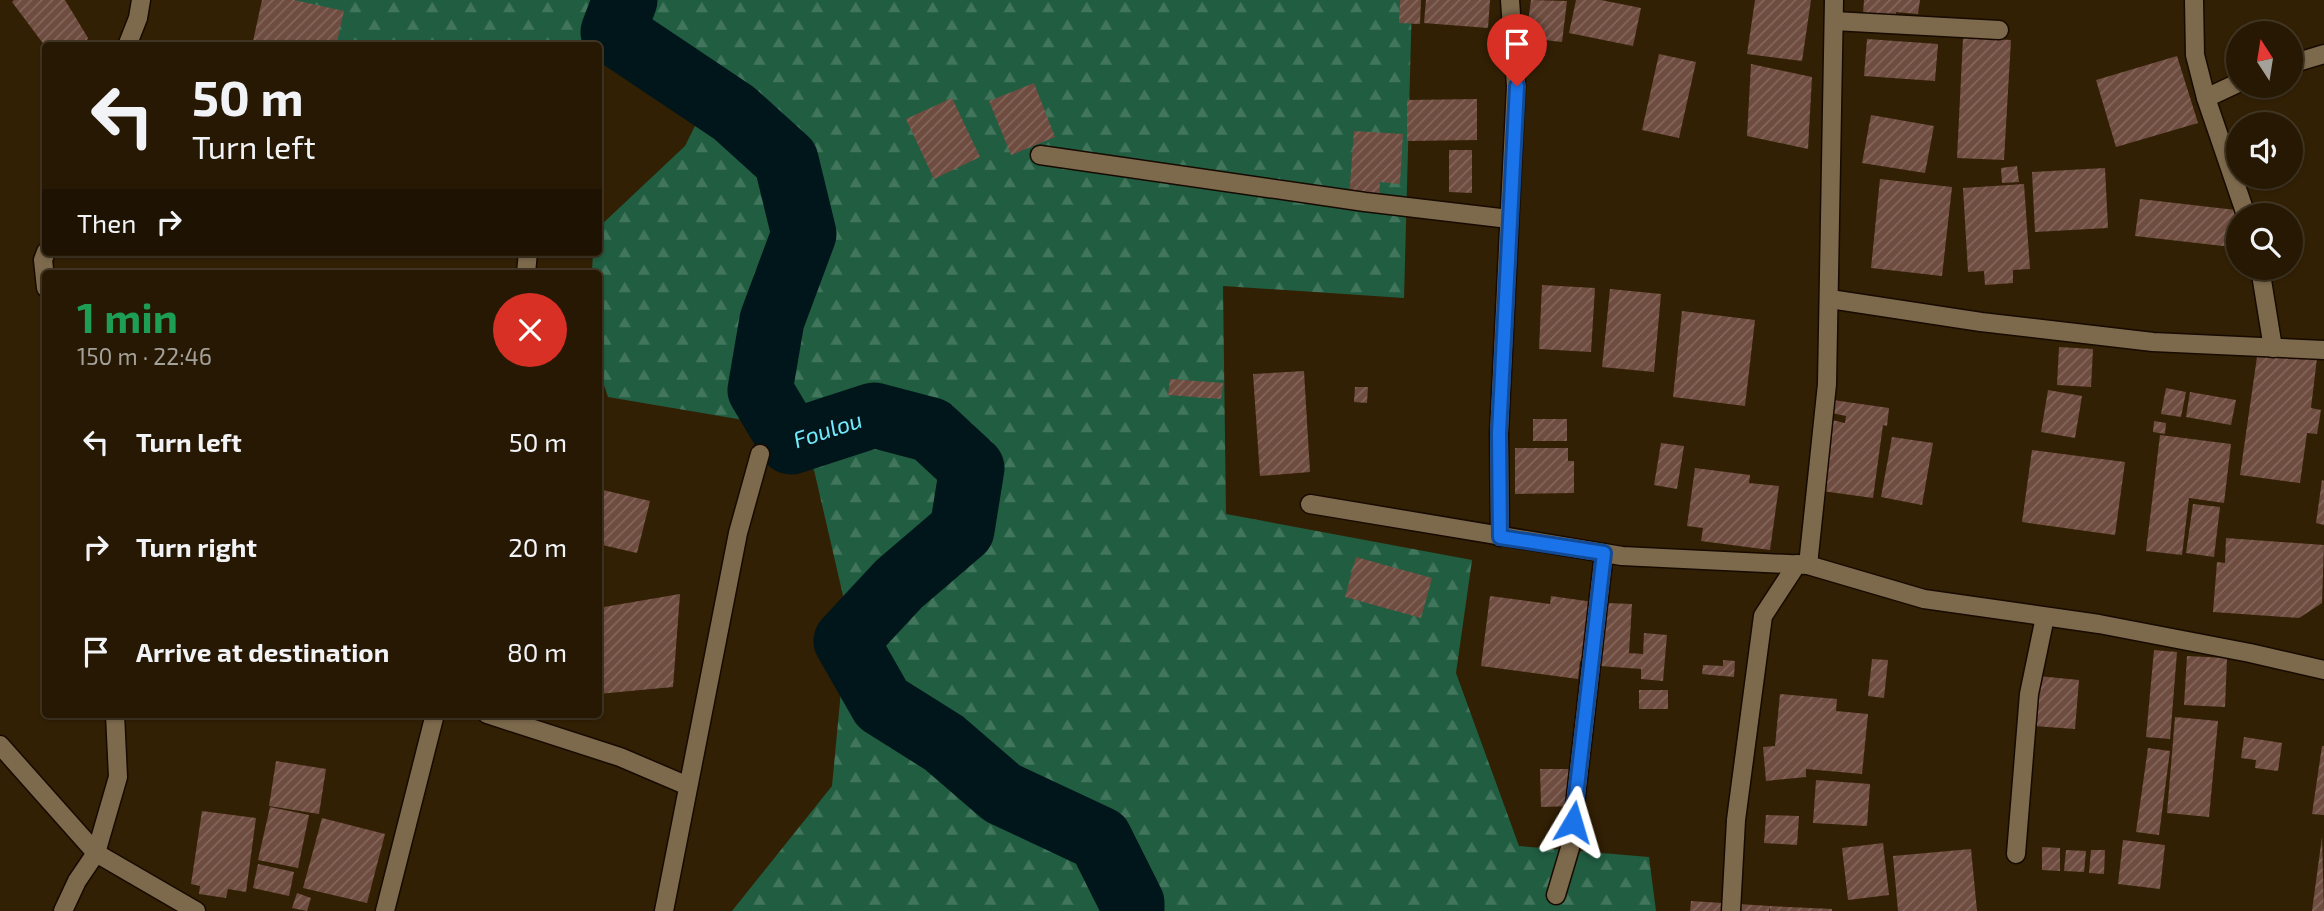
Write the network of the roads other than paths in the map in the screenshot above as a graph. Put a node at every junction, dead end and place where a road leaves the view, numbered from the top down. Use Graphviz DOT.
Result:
graph roads {
  1 [pos="141,0"];
  2 [pos="1510,0"];
  3 [pos="1834,0"];
  4 [pos="2194,0"];
  5 [pos="1834,21"];
  6 [pos="1998,30"];
  7 [pos="129,42"];
  8 [pos="2324,54"];
  9 [pos="2303,60"];
  10 [pos="2226,89"];
  11 [pos="2206,98"];
  12 [pos="1040,155"];
  13 [pos="2242,203"];
  14 [pos="1509,219"];
  15 [pos="2262,280"];
  16 [pos="1830,299"];
  17 [pos="2273,348"];
  18 [pos="2324,350"];
  19 [pos="760,454"];
  20 [pos="1310,504"];
  21 [pos="1500,537"];
  22 [pos="1604,553"];
  23 [pos="1802,565"];
  24 [pos="2045,617"];
  25 [pos="2324,670"];
  26 [pos="115,718"];
  27 [pos="432,718"];
  28 [pos="499,718"];
  29 [pos="0,745"];
  30 [pos="688,786"];
  31 [pos="96,853"];
  32 [pos="2016,854"];
  33 [pos="1556,895"];
  34 [pos="63,911"];
  35 [pos="196,911"];
  36 [pos="385,911"];
  37 [pos="664,911"];
  38 [pos="1731,911"];
  1 -- 7 [label="street"];
  2 -- 14 [label="street"];
  3 -- 5 [label="street"];
  4 -- 11 [label="street"];
  5 -- 6 [label="street"];
  5 -- 16 [label="street"];
  8 -- 9 [label="street"];
  10 -- 11 [label="street"];
  11 -- 13 [label="street"];
  12 -- 14 [label="street"];
  14 -- 21 [label="street"];
  15 -- 17 [label="street"];
  16 -- 17 [label="street"];
  16 -- 23 [label="street"];
  17 -- 18 [label="street"];
  19 -- 30 [label="street"];
  20 -- 21 [label="street"];
  21 -- 22 [label="street"];
  22 -- 23 [label="street"];
  22 -- 33 [label="street"];
  23 -- 24 [label="street"];
  23 -- 38 [label="street"];
  24 -- 25 [label="street"];
  24 -- 32 [label="street"];
  26 -- 31 [label="street"];
  27 -- 36 [label="street"];
  28 -- 30 [label="street"];
  29 -- 31 [label="street"];
  30 -- 37 [label="street"];
  31 -- 34 [label="street"];
  31 -- 35 [label="street"];
}
